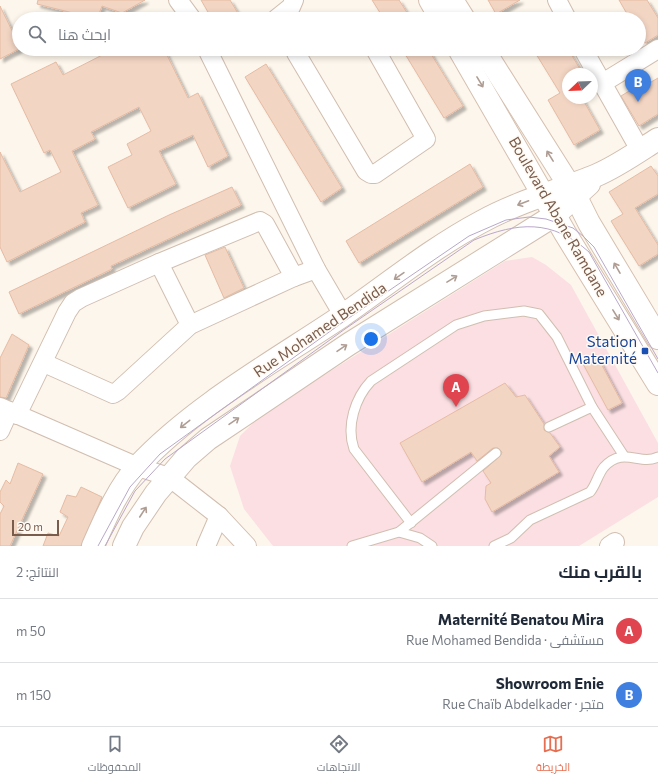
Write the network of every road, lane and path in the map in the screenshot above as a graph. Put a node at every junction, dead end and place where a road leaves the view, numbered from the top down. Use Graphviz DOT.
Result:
graph roads {
  1 [pos="178,0"];
  2 [pos="294,0"];
  3 [pos="430,0"];
  4 [pos="452,0"];
  5 [pos="557,0"];
  6 [pos="187,12"];
  7 [pos="285,12"];
  8 [pos="437,12"];
  9 [pos="460,12"];
  10 [pos="563,12"];
  11 [pos="658,49"];
  12 [pos="215,56"];
  13 [pos="300,56"];
  14 [pos="379,56"];
  15 [pos="463,56"];
  16 [pos="487,56"];
  17 [pos="587,56"];
  18 [pos="602,84"];
  19 [pos="658,139"];
  20 [pos="640,150"];
  21 [pos="572,191"];
  22 [pos="543,195"];
  23 [pos="555,215"];
  24 [pos="159,263"];
  25 [pos="316,269"];
  26 [pos="294,277"];
  27 [pos="343,315"];
  28 [pos="190,325"];
  29 [pos="658,338"];
  30 [pos="44,363"];
  31 [pos="658,384"];
  32 [pos="592,407"];
  33 [pos="9,411"];
  34 [pos="549,427"];
  35 [pos="0,431"];
  36 [pos="496,453"];
  37 [pos="624,456"];
  38 [pos="658,457"];
  39 [pos="138,467"];
  40 [pos="169,477"];
  41 [pos="219,516"];
  42 [pos="411,523"];
  43 [pos="400,532"];
  44 [pos="93,546"];
  45 [pos="124,546"];
  46 [pos="206,546"];
  47 [pos="246,546"];
  48 [pos="352,546"];
  49 [pos="432,546"];
  50 [pos="494,546"];
  1 -- 6 [label="street"];
  2 -- 7 [label="street"];
  3 -- 8 [label="street"];
  4 -- 9 [label="street"];
  5 -- 10 [label="street"];
  11 -- 18 [label="street"];
  12 -- 25 [label="street"];
  13 -- 14 [label="street"];
  15 -- 22 [label="street, Boulevard Abane Ramdane, one-way"];
  21 -- 16 [label="street, Boulevard Abane Ramdane, one-way"];
  17 -- 18 [label="street"];
  18 -- 20 [label="street"];
  19 -- 20 [label="street"];
  20 -- 21 [label="street"];
  21 -- 22 [label="street, Rue Mohamed Bendida"];
  21 -- 23 [label="street"];
  29 -- 21 [label="street, Boulevard Abane Ramdane, one-way"];
  22 -- 23 [label="street, Boulevard Abane Ramdane"];
  22 -- 27 [label="street, Rue Mohamed Bendida, one-way"];
  23 -- 31 [label="street, Boulevard Abane Ramdane, one-way"];
  40 -- 23 [label="street, one-way"];
  24 -- 26 [label="street"];
  24 -- 28 [label="street"];
  24 -- 30 [label="street"];
  25 -- 26 [label="street"];
  25 -- 27 [label="street"];
  26 -- 28 [label="street"];
  27 -- 39 [label="street, Rue Mohamed Bendida, one-way"];
  28 -- 30 [label="street"];
  30 -- 33 [label="street"];
  32 -- 34 [label="lane"];
  32 -- 37 [label="lane"];
  32 -- 42 [label="lane"];
  33 -- 35 [label="street"];
  33 -- 39 [label="street"];
  36 -- 42 [label="lane"];
  37 -- 38 [label="lane"];
  37 -- 50 [label="lane"];
  39 -- 40 [label="street"];
  39 -- 44 [label="street, Rue Mohamed Bendida"];
  40 -- 41 [label="street"];
  45 -- 40 [label="street, one-way"];
  41 -- 46 [label="street"];
  41 -- 47 [label="street"];
  42 -- 43 [label="lane"];
  43 -- 48 [label="lane"];
  43 -- 49 [label="lane"];
}
